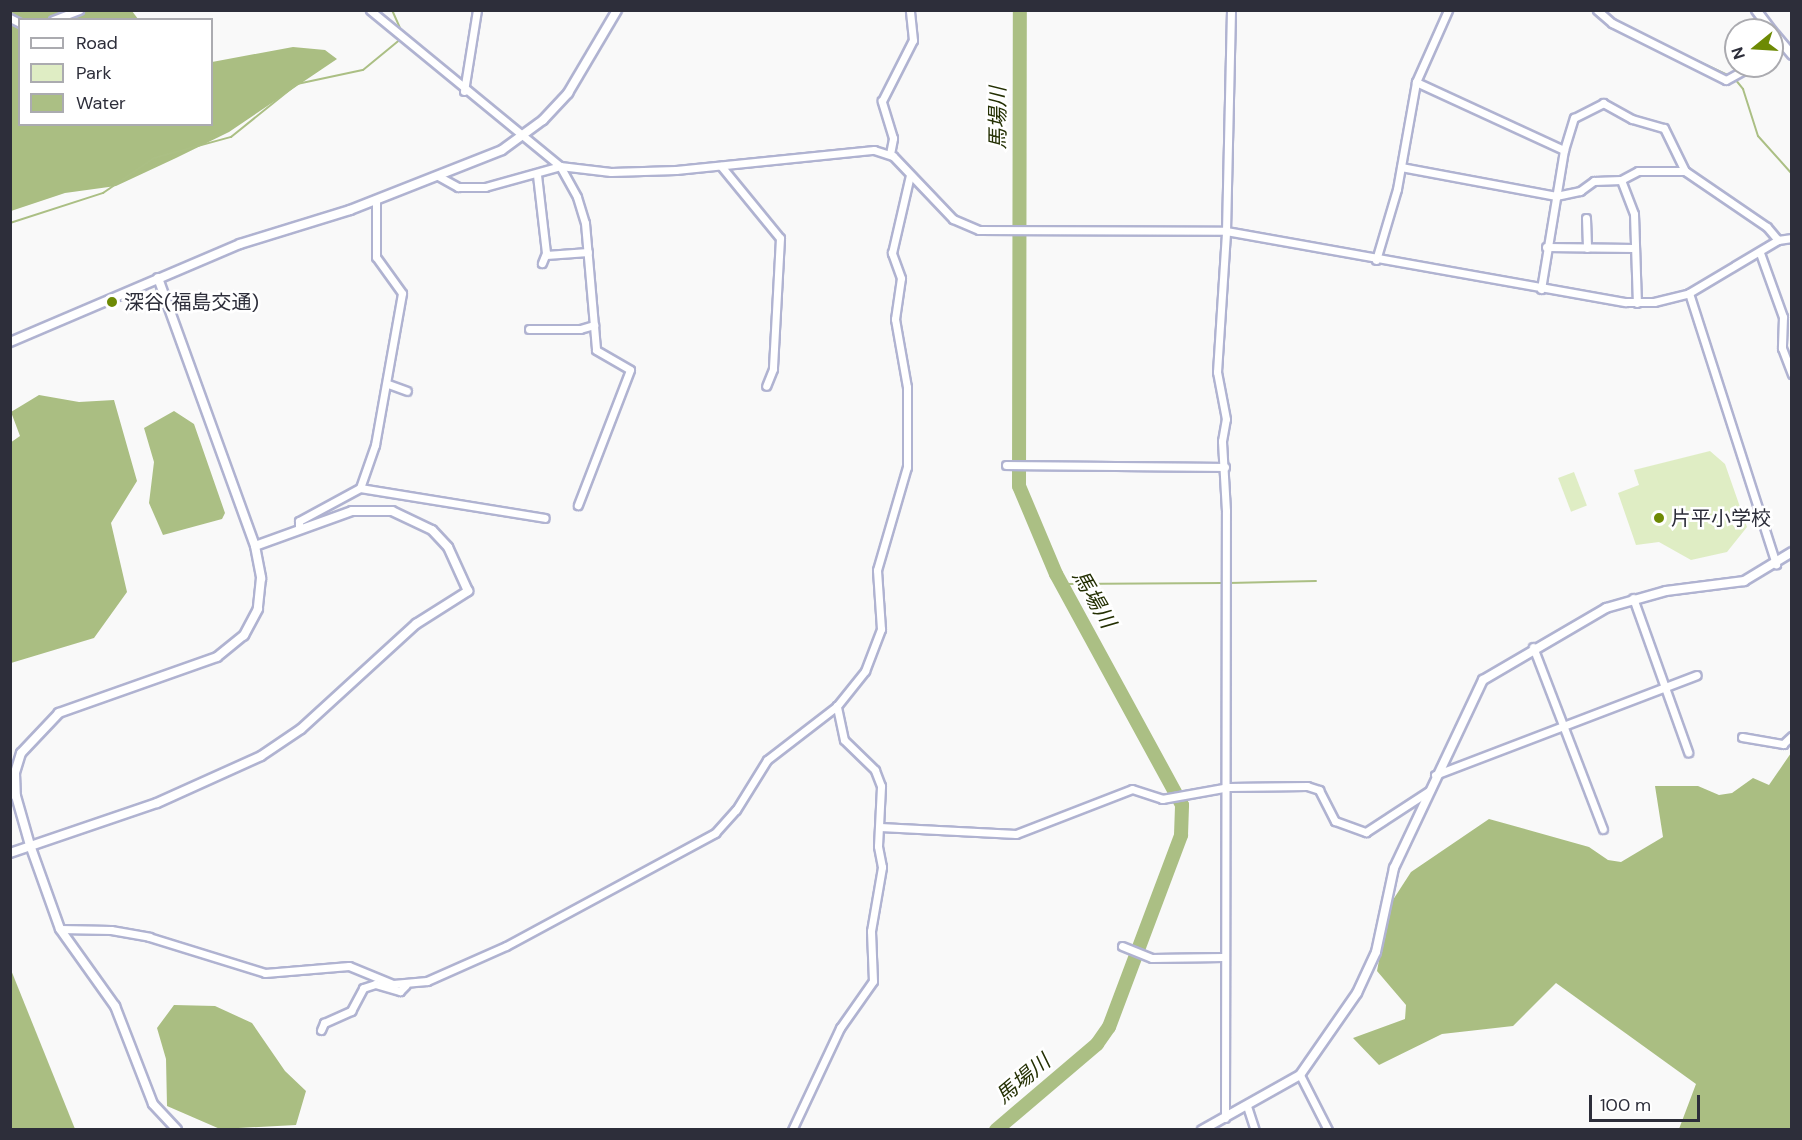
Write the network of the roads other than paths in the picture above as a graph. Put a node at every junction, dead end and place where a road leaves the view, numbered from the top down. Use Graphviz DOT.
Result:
graph roads {
  1 [pos="79,10"];
  2 [pos="370,10"];
  3 [pos="477,10"];
  4 [pos="617,10"];
  5 [pos="910,10"];
  6 [pos="1231,10"];
  7 [pos="1448,10"];
  8 [pos="1597,10"];
  9 [pos="58,18"];
  10 [pos="1730,78"];
  11 [pos="1416,82"];
  12 [pos="464,91"];
  13 [pos="524,136"];
  14 [pos="1564,150"];
  15 [pos="890,154"];
  16 [pos="560,166"];
  17 [pos="721,166"];
  18 [pos="1401,167"];
  19 [pos="1685,171"];
  20 [pos="537,175"];
  21 [pos="910,175"];
  22 [pos="438,176"];
  23 [pos="1621,180"];
  24 [pos="1557,196"];
  25 [pos="376,200"];
  26 [pos="1586,218"];
  27 [pos="1227,231"];
  28 [pos="1791,237"];
  29 [pos="1778,240"];
  30 [pos="1546,247"];
  31 [pos="1587,248"];
  32 [pos="1634,248"];
  33 [pos="588,252"];
  34 [pos="1760,253"];
  35 [pos="546,255"];
  36 [pos="1376,260"];
  37 [pos="542,263"];
  38 [pos="158,278"];
  39 [pos="1541,290"];
  40 [pos="1689,293"];
  41 [pos="1637,303"];
  42 [pos="594,325"];
  43 [pos="529,329"];
  44 [pos="10,342"];
  45 [pos="1791,374"];
  46 [pos="388,384"];
  47 [pos="766,386"];
  48 [pos="407,391"];
  49 [pos="1006,465"];
  50 [pos="1225,467"];
  51 [pos="360,488"];
  52 [pos="578,506"];
  53 [pos="545,518"];
  54 [pos="299,529"];
  55 [pos="255,546"];
  56 [pos="1791,552"];
  57 [pos="1776,564"];
  58 [pos="1633,598"];
  59 [pos="1533,647"];
  60 [pos="1698,675"];
  61 [pos="1662,689"];
  62 [pos="837,706"];
  63 [pos="1564,729"];
  64 [pos="1791,736"];
  65 [pos="1742,737"];
  66 [pos="1688,752"];
  67 [pos="1435,776"];
  68 [pos="1223,789"];
  69 [pos="1429,791"];
  70 [pos="880,827"];
  71 [pos="1603,830"];
  72 [pos="30,845"];
  73 [pos="10,853"];
  74 [pos="60,929"];
  75 [pos="1122,946"];
  76 [pos="1222,957"];
  77 [pos="406,985"];
  78 [pos="321,1030"];
  79 [pos="1300,1075"];
  80 [pos="1247,1106"];
  81 [pos="1225,1118"];
  82 [pos="177,1130"];
  83 [pos="792,1130"];
  84 [pos="1202,1130"];
  85 [pos="1255,1130"];
  86 [pos="1328,1130"];
  1 -- 9 [label="street"];
  2 -- 12 [label="street"];
  3 -- 12 [label="street"];
  4 -- 13 [label="street"];
  5 -- 15 [label="street"];
  6 -- 27 [label="street"];
  7 -- 11 [label="street"];
  8 -- 10 [label="street"];
  11 -- 14 [label="street"];
  11 -- 18 [label="street"];
  12 -- 13 [label="street"];
  13 -- 16 [label="street"];
  13 -- 22 [label="street"];
  14 -- 19 [label="street"];
  14 -- 24 [label="street"];
  15 -- 17 [label="street"];
  15 -- 21 [label="street"];
  16 -- 17 [label="street"];
  16 -- 20 [label="street"];
  16 -- 33 [label="street"];
  17 -- 47 [label="street"];
  18 -- 24 [label="street"];
  18 -- 36 [label="street"];
  19 -- 23 [label="street"];
  19 -- 29 [label="street"];
  20 -- 22 [label="street"];
  20 -- 35 [label="street"];
  21 -- 27 [label="street"];
  21 -- 62 [label="street"];
  22 -- 25 [label="street"];
  23 -- 24 [label="street"];
  23 -- 32 [label="street"];
  24 -- 30 [label="street"];
  25 -- 38 [label="street"];
  25 -- 46 [label="street"];
  26 -- 31 [label="street"];
  27 -- 36 [label="street"];
  27 -- 50 [label="street"];
  28 -- 29 [label="street"];
  29 -- 34 [label="street"];
  30 -- 31 [label="street"];
  30 -- 39 [label="street"];
  31 -- 32 [label="street"];
  32 -- 41 [label="street"];
  33 -- 35 [label="street"];
  33 -- 42 [label="street"];
  34 -- 40 [label="street"];
  34 -- 45 [label="street"];
  35 -- 37 [label="street"];
  36 -- 39 [label="street"];
  38 -- 44 [label="street"];
  38 -- 55 [label="street"];
  39 -- 41 [label="street"];
  40 -- 41 [label="street"];
  40 -- 57 [label="street"];
  42 -- 43 [label="street"];
  42 -- 52 [label="street"];
  46 -- 48 [label="street"];
  46 -- 51 [label="street"];
  49 -- 50 [label="street"];
  50 -- 68 [label="street"];
  51 -- 53 [label="street"];
  51 -- 54 [label="street"];
  54 -- 55 [label="street"];
  54 -- 72 [label="street"];
  55 -- 72 [label="street"];
  56 -- 57 [label="street"];
  57 -- 58 [label="street"];
  58 -- 59 [label="street"];
  58 -- 61 [label="street"];
  59 -- 63 [label="street"];
  59 -- 67 [label="street"];
  60 -- 61 [label="street"];
  61 -- 63 [label="street"];
  61 -- 66 [label="street"];
  62 -- 70 [label="street"];
  62 -- 77 [label="street"];
  63 -- 67 [label="street"];
  63 -- 71 [label="street"];
  64 -- 65 [label="street"];
  67 -- 69 [label="street"];
  68 -- 69 [label="street"];
  68 -- 70 [label="street"];
  68 -- 76 [label="street"];
  69 -- 79 [label="street"];
  70 -- 83 [label="street"];
  72 -- 73 [label="street"];
  72 -- 74 [label="street"];
  74 -- 77 [label="street"];
  74 -- 82 [label="street"];
  75 -- 76 [label="street"];
  76 -- 81 [label="street"];
  77 -- 78 [label="street"];
  79 -- 80 [label="street"];
  79 -- 86 [label="street"];
  80 -- 81 [label="street"];
  80 -- 85 [label="street"];
  81 -- 84 [label="street"];
}
